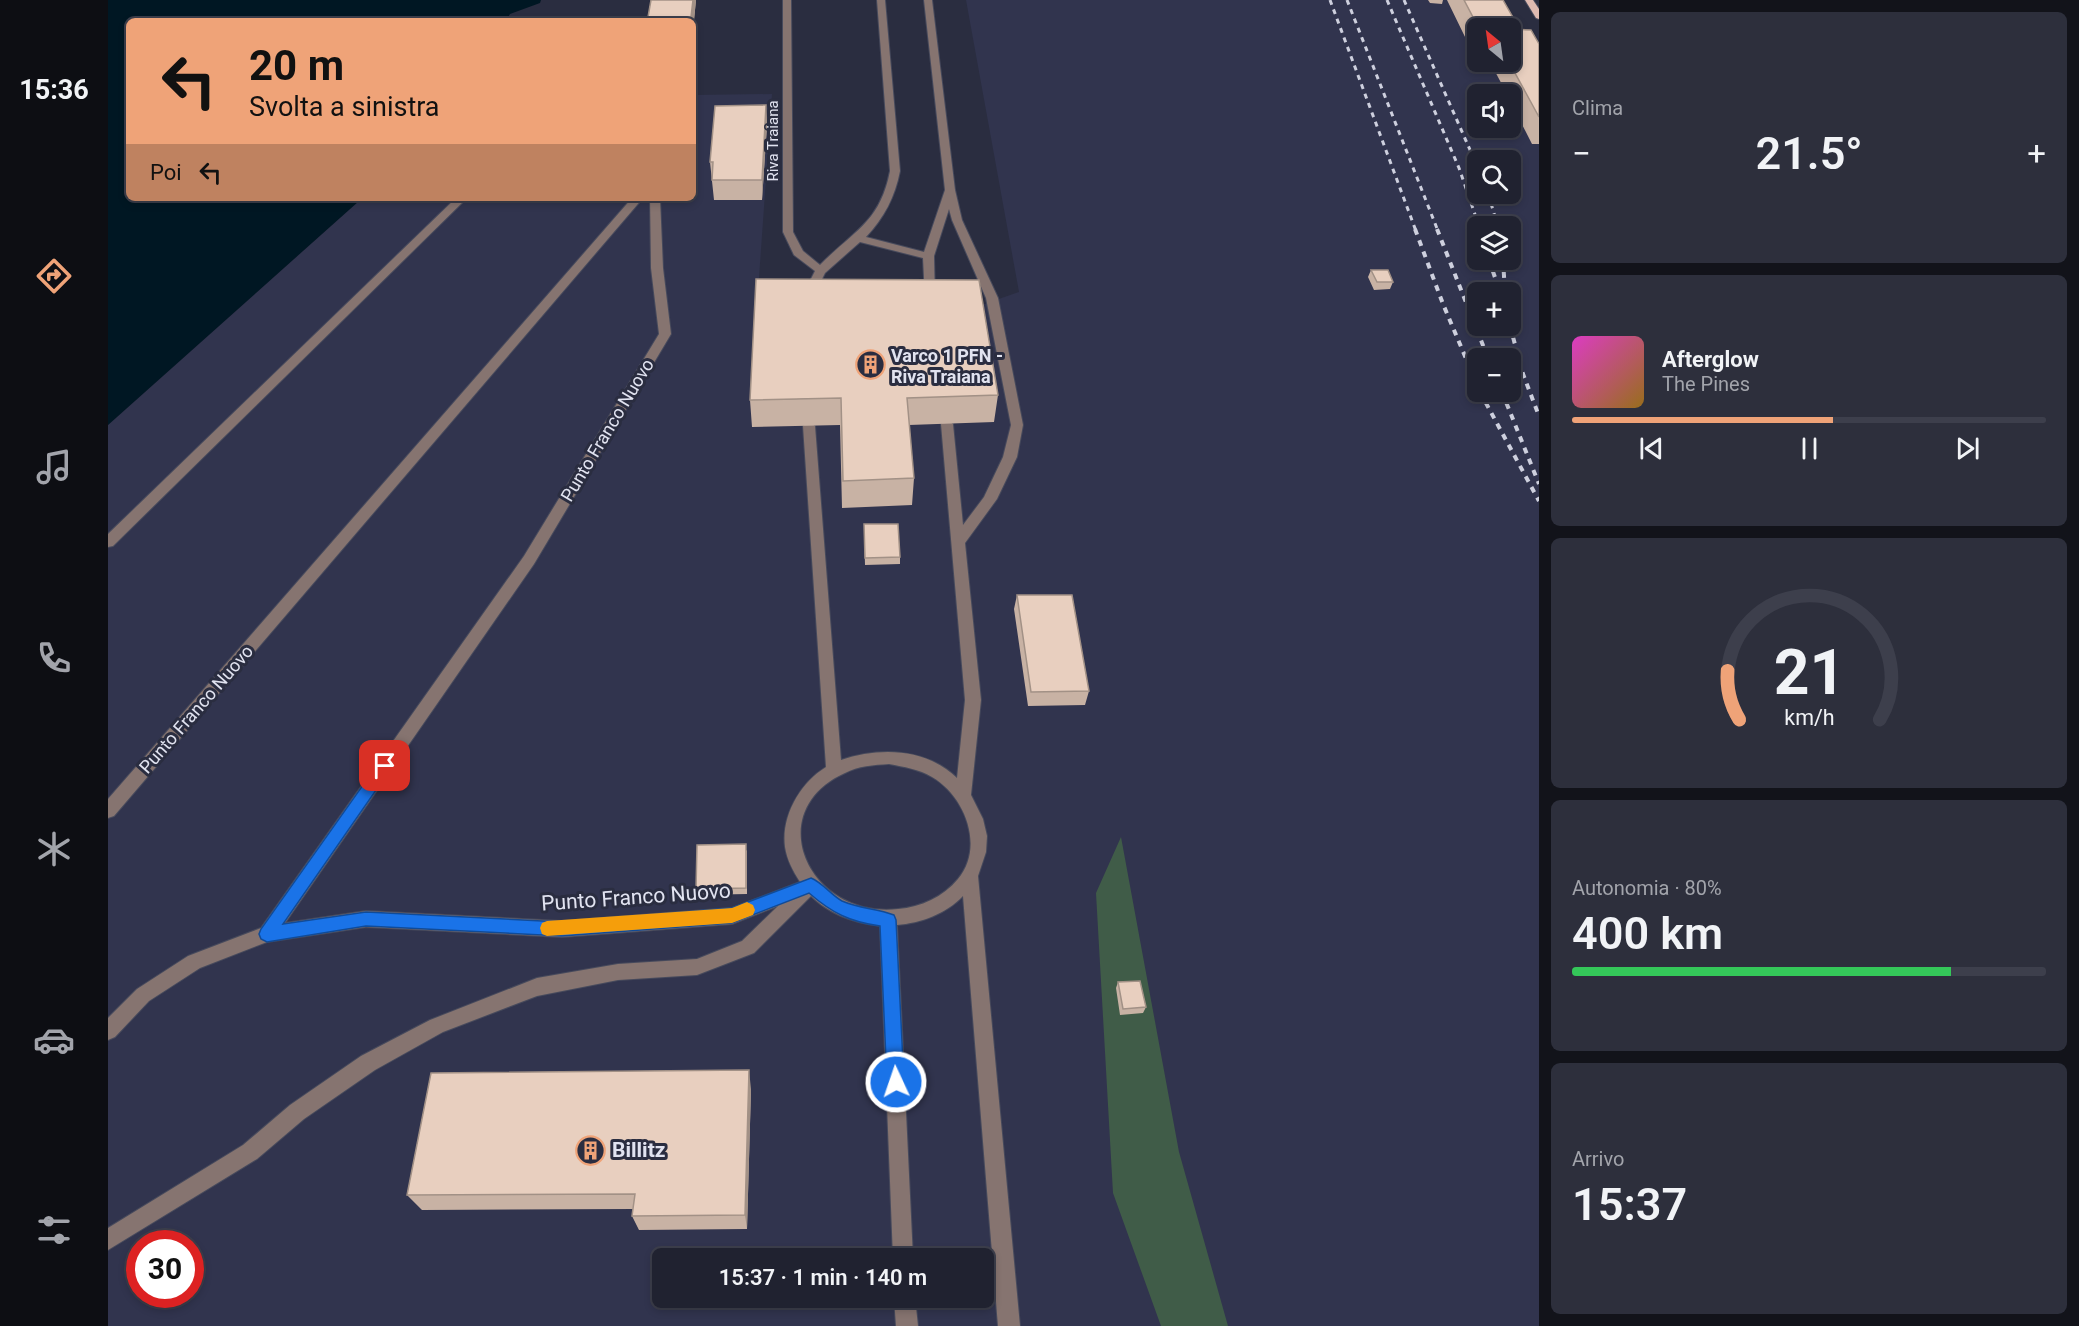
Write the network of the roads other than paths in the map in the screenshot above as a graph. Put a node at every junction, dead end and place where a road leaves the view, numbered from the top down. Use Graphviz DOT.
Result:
graph roads {
  1 [pos="787,0"];
  2 [pos="881,0"];
  3 [pos="928,0"];
  4 [pos="1529,0"];
  5 [pos="1539,16"];
  6 [pos="950,190"];
  7 [pos="459,201"];
  8 [pos="635,201"];
  9 [pos="655,201"];
  10 [pos="858,238"];
  11 [pos="928,256"];
  12 [pos="820,270"];
  13 [pos="806,306"];
  14 [pos="931,307"];
  15 [pos="947,424"];
  16 [pos="809,426"];
  17 [pos="959,541"];
  18 [pos="108,542"];
  19 [pos="834,770"];
  20 [pos="963,794"];
  21 [pos="108,811"];
  22 [pos="970,876"];
  23 [pos="811,885"];
  24 [pos="888,920"];
  25 [pos="267,934"];
  26 [pos="108,1030"];
  27 [pos="108,1240"];
  28 [pos="903,1248"];
  29 [pos="905,1308"];
  30 [pos="906,1326"];
  31 [pos="1009,1326"];
  1 -- 12 [label="street, Riva Traiana"];
  2 -- 10 [label="street"];
  3 -- 6 [label="street"];
  4 -- 5 [label="main road"];
  6 -- 11 [label="street"];
  6 -- 17 [label="street"];
  7 -- 18 [label="street"];
  8 -- 21 [label="street, Punto Franco Nuovo"];
  9 -- 25 [label="street, Punto Franco Nuovo"];
  10 -- 11 [label="street"];
  10 -- 12 [label="street"];
  11 -- 14 [label="street"];
  12 -- 13 [label="street"];
  15 -- 17 [label="street"];
  16 -- 19 [label="street"];
  17 -- 20 [label="street"];
  19 -- 20 [label="street"];
  19 -- 23 [label="street"];
  20 -- 22 [label="street"];
  22 -- 24 [label="street"];
  22 -- 31 [label="street"];
  23 -- 24 [label="street"];
  23 -- 25 [label="street, Punto Franco Nuovo"];
  23 -- 27 [label="street"];
  24 -- 28 [label="street"];
  25 -- 26 [label="street, Punto Franco Nuovo"];
  29 -- 30 [label="street"];
}
